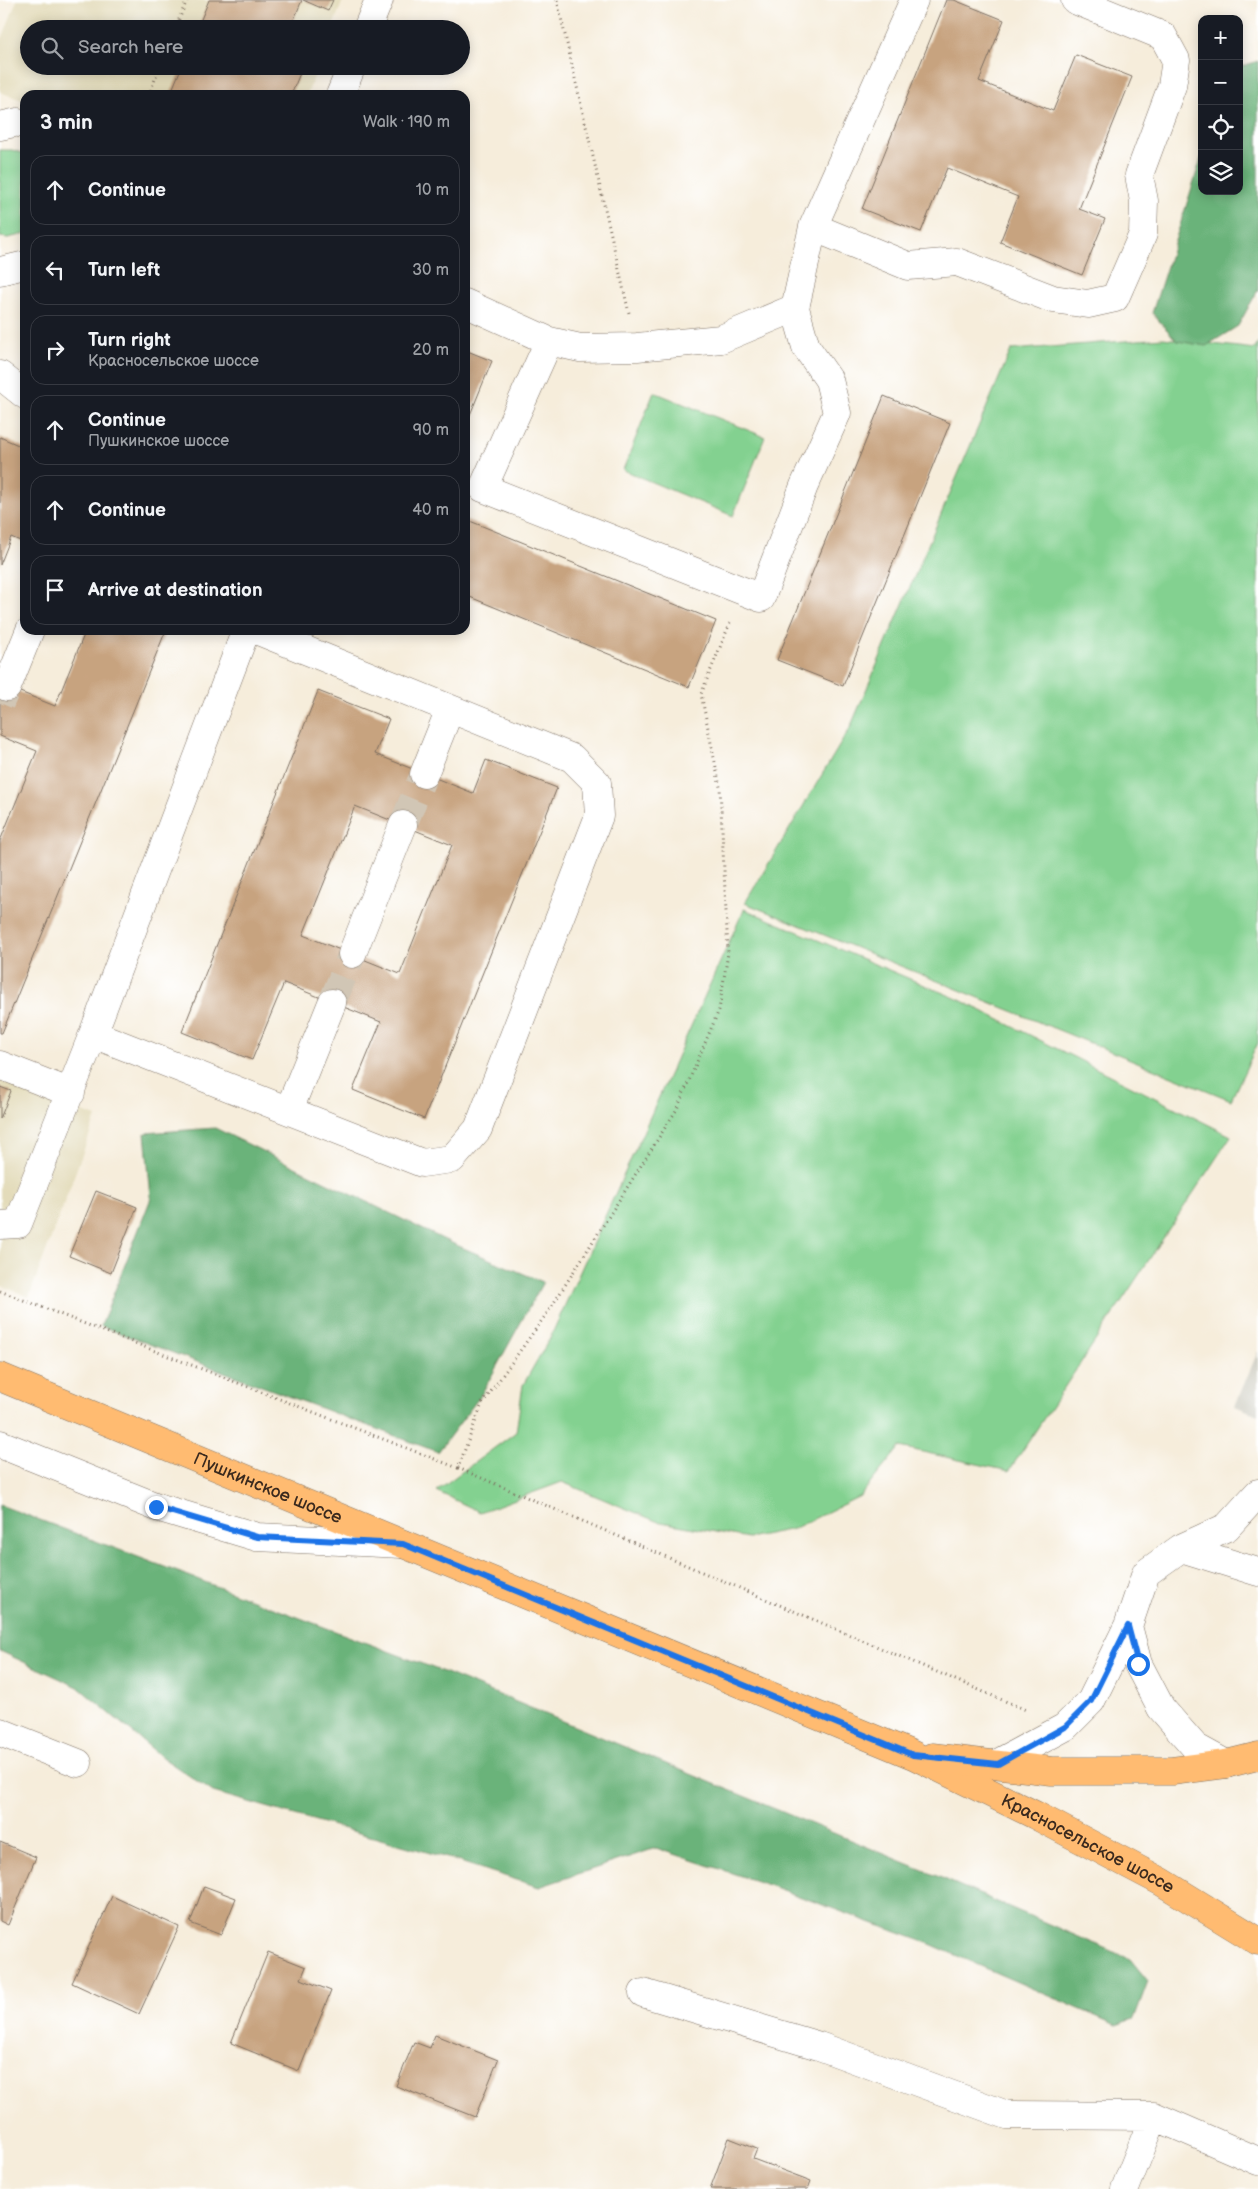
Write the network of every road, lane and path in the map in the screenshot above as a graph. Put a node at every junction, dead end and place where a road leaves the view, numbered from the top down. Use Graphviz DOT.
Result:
graph roads {
  1 [pos="187,0"];
  2 [pos="379,0"];
  3 [pos="557,0"];
  4 [pos="914,0"];
  5 [pos="1074,0"];
  6 [pos="179,20"];
  7 [pos="371,20"];
  8 [pos="157,75"];
  9 [pos="348,75"];
  10 [pos="151,90"];
  11 [pos="342,90"];
  12 [pos="20,123"];
  13 [pos="0,126"];
  14 [pos="813,227"];
  15 [pos="20,265"];
  16 [pos="0,271"];
  17 [pos="470,306"];
  18 [pos="794,308"];
  19 [pos="549,341"];
  20 [pos="637,347"];
  21 [pos="0,375"];
  22 [pos="20,391"];
  23 [pos="743,591"];
  24 [pos="28,635"];
  25 [pos="244,635"];
  26 [pos="268,635"];
  27 [pos="7,687"];
  28 [pos="450,709"];
  29 [pos="424,774"];
  30 [pos="403,825"];
  31 [pos="352,954"];
  32 [pos="332,1003"];
  33 [pos="93,1034"];
  34 [pos="0,1065"];
  35 [pos="70,1093"];
  36 [pos="289,1110"];
  37 [pos="0,1225"];
  38 [pos="0,1292"];
  39 [pos="0,1377"];
  40 [pos="0,1444"];
  41 [pos="458,1468"];
  42 [pos="1258,1494"];
  43 [pos="403,1544"];
  44 [pos="1181,1548"];
  45 [pos="1258,1572"];
  46 [pos="1128,1626"];
  47 [pos="1065,1727"];
  48 [pos="0,1732"];
  49 [pos="868,1736"];
  50 [pos="913,1755"];
  51 [pos="1258,1756"];
  52 [pos="78,1763"];
  53 [pos="998,1764"];
  54 [pos="1226,1764"];
  55 [pos="1258,1941"];
  56 [pos="643,1993"];
  57 [pos="1154,2116"];
  58 [pos="1258,2161"];
  59 [pos="1125,2189"];
  1 -- 6 [label="path"];
  2 -- 7 [label="street"];
  3 -- 20 [label="path"];
  4 -- 14 [label="street"];
  5 -- 14 [label="street"];
  8 -- 10 [label="path"];
  9 -- 11 [label="street"];
  12 -- 13 [label="street"];
  14 -- 18 [label="street"];
  15 -- 16 [label="street"];
  17 -- 19 [label="street"];
  18 -- 20 [label="street"];
  18 -- 23 [label="street"];
  19 -- 20 [label="street"];
  19 -- 23 [label="street"];
  21 -- 22 [label="street"];
  23 -- 41 [label="path"];
  24 -- 27 [label="street"];
  25 -- 33 [label="street"];
  26 -- 28 [label="street"];
  28 -- 29 [label="street"];
  28 -- 36 [label="street"];
  30 -- 31 [label="street"];
  32 -- 36 [label="street"];
  33 -- 35 [label="street"];
  33 -- 36 [label="street"];
  34 -- 35 [label="street"];
  35 -- 37 [label="street"];
  38 -- 41 [label="path"];
  39 -- 43 [label="main road, Пушкинское шоссе"];
  40 -- 43 [label="street"];
  41 -- 47 [label="path"];
  42 -- 44 [label="street"];
  43 -- 49 [label="main road, Пушкинское шоссе"];
  44 -- 45 [label="street"];
  44 -- 46 [label="street"];
  46 -- 47 [label="street"];
  46 -- 54 [label="street"];
  47 -- 53 [label="street"];
  48 -- 52 [label="street"];
  49 -- 50 [label="main road, Красносельское шоссе"];
  50 -- 53 [label="main road, Красносельское шоссе"];
  50 -- 55 [label="main road, Красносельское шоссе"];
  51 -- 54 [label="main road, Красносельское шоссе"];
  53 -- 54 [label="main road, Красносельское шоссе"];
  56 -- 57 [label="street"];
  57 -- 58 [label="street"];
  57 -- 59 [label="street"];
}
